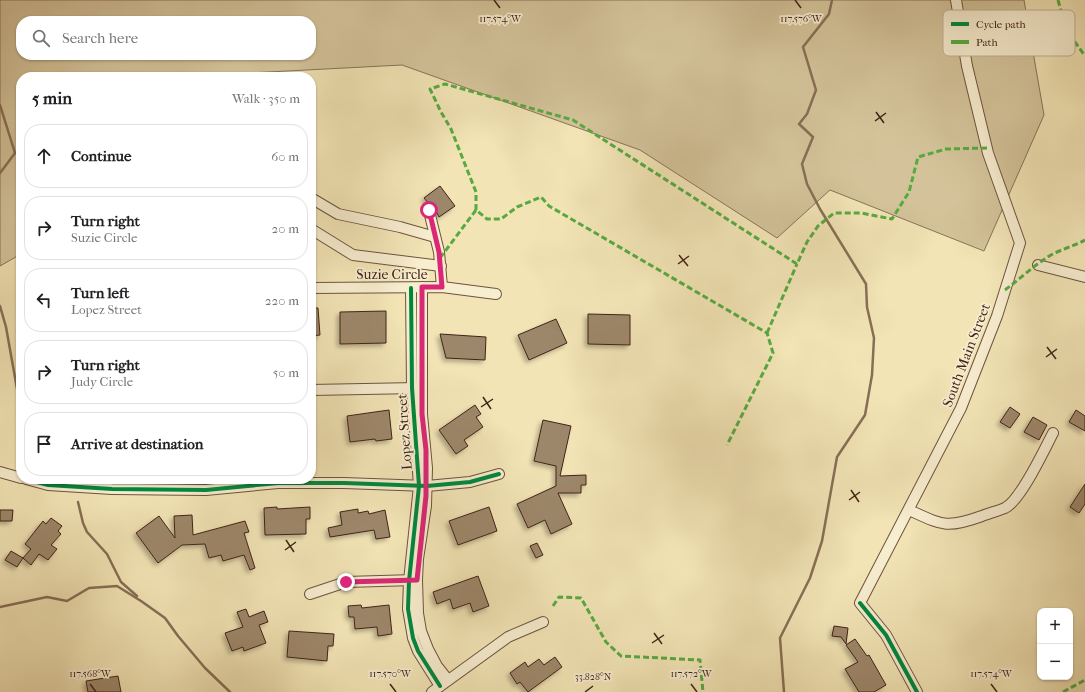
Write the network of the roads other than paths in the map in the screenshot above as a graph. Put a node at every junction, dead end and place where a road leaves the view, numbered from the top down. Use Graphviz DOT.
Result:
graph roads {
  1 [pos="956,0"];
  2 [pos="958,10"];
  3 [pos="965,56"];
  4 [pos="316,201"];
  5 [pos="429,210"];
  6 [pos="316,231"];
  7 [pos="435,237"];
  8 [pos="1038,265"];
  9 [pos="441,266"];
  10 [pos="1085,277"];
  11 [pos="422,287"];
  12 [pos="442,287"];
  13 [pos="316,288"];
  14 [pos="410,288"];
  15 [pos="496,294"];
  16 [pos="416,388"];
  17 [pos="316,390"];
  18 [pos="1053,433"];
  19 [pos="0,472"];
  20 [pos="498,474"];
  21 [pos="16,477"];
  22 [pos="316,483"];
  23 [pos="44,484"];
  24 [pos="268,484"];
  25 [pos="423,486"];
  26 [pos="909,510"];
  27 [pos="413,581"];
  28 [pos="310,594"];
  29 [pos="543,622"];
  30 [pos="440,686"];
  31 [pos="917,692"];
  1 -- 2 [label="street, South Main Street"];
  3 -- 26 [label="street, South Main Street"];
  4 -- 7 [label="street"];
  5 -- 7 [label="street"];
  6 -- 9 [label="street"];
  7 -- 9 [label="street"];
  8 -- 10 [label="street"];
  9 -- 12 [label="street"];
  11 -- 12 [label="street, Suzie Circle"];
  11 -- 14 [label="street, Suzie Circle"];
  11 -- 16 [label="street, Lopez Street"];
  12 -- 15 [label="street, Suzie Circle"];
  13 -- 14 [label="street, Suzie Circle"];
  14 -- 16 [label="street, Lopez Street"];
  16 -- 17 [label="street"];
  16 -- 25 [label="street, Lopez Street"];
  18 -- 26 [label="street"];
  19 -- 21 [label="street"];
  20 -- 25 [label="street"];
  22 -- 25 [label="street"];
  23 -- 24 [label="street"];
  25 -- 27 [label="street, Lopez Street"];
  26 -- 31 [label="street, South Main Street"];
  27 -- 28 [label="street"];
  27 -- 30 [label="street, Lopez Street"];
  29 -- 30 [label="street"];
}
